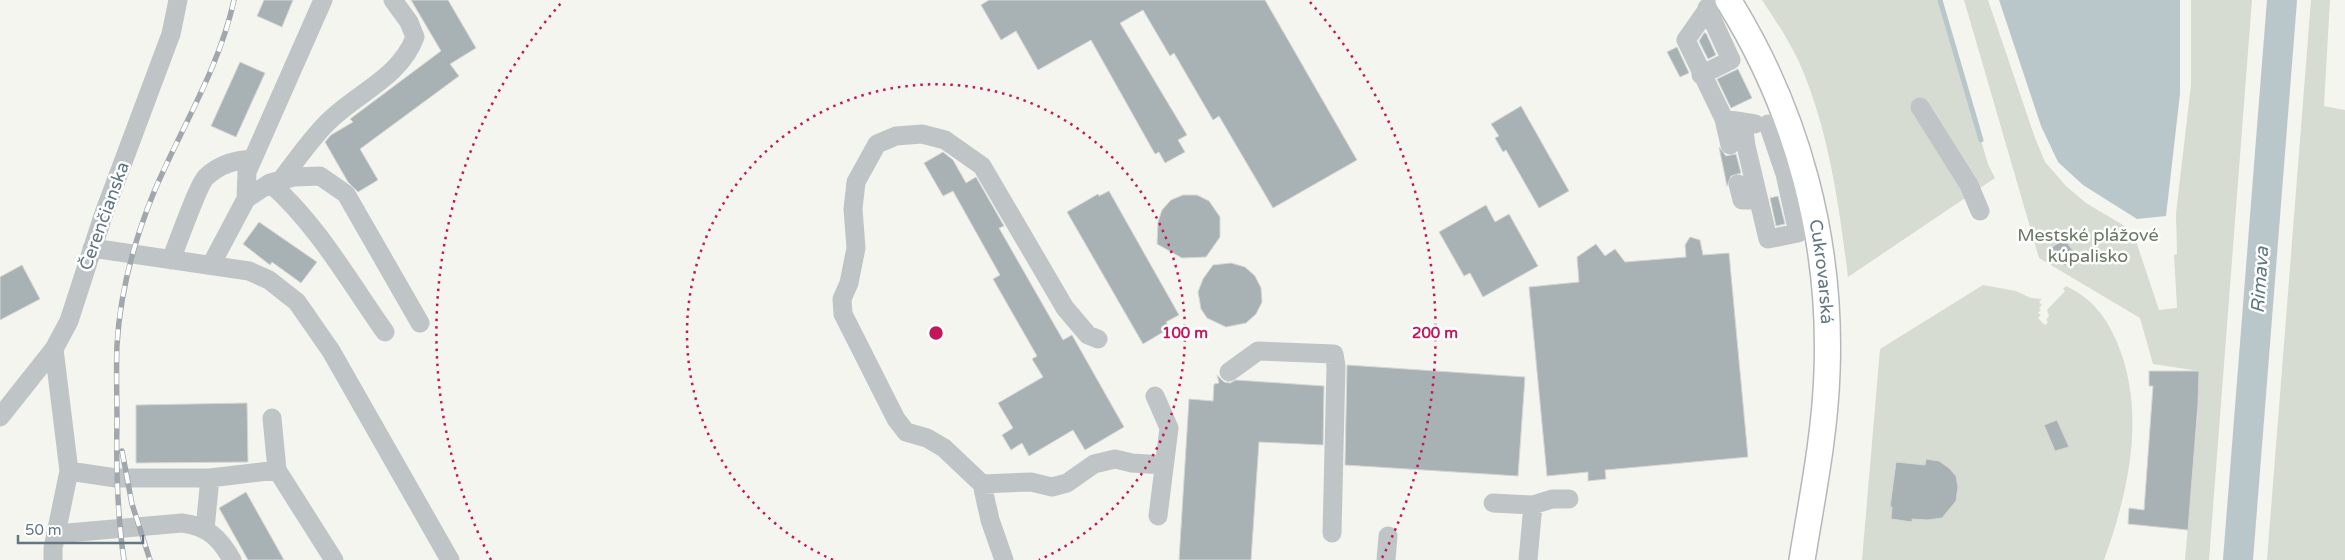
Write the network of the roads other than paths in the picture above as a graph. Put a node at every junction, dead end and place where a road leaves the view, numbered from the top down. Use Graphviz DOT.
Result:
graph roads {
  1 [pos="178,0"];
  2 [pos="323,0"];
  3 [pos="394,0"];
  4 [pos="1712,7"];
  5 [pos="1701,75"];
  6 [pos="1920,106"];
  7 [pos="1724,119"];
  8 [pos="1779,123"];
  9 [pos="1743,124"];
  10 [pos="1730,145"];
  11 [pos="253,159"];
  12 [pos="1785,174"];
  13 [pos="275,181"];
  14 [pos="246,199"];
  15 [pos="1757,207"];
  16 [pos="1793,211"];
  17 [pos="1980,211"];
  18 [pos="92,248"];
  19 [pos="171,260"];
  20 [pos="211,265"];
  21 [pos="420,323"];
  22 [pos="385,332"];
  23 [pos="1098,339"];
  24 [pos="54,349"];
  25 [pos="1229,372"];
  26 [pos="1155,396"];
  27 [pos="0,417"];
  28 [pos="272,418"];
  29 [pos="1164,465"];
  30 [pos="277,470"];
  31 [pos="69,471"];
  32 [pos="210,478"];
  33 [pos="982,484"];
  34 [pos="1569,498"];
  35 [pos="1493,503"];
  36 [pos="1534,505"];
  37 [pos="1158,516"];
  38 [pos="204,529"];
  39 [pos="1332,533"];
  40 [pos="56,534"];
  41 [pos="1388,536"];
  42 [pos="53,560"];
  43 [pos="232,560"];
  44 [pos="334,560"];
  45 [pos="450,560"];
  46 [pos="1004,560"];
  47 [pos="1386,560"];
  48 [pos="1528,560"];
  49 [pos="1802,560"];
  1 -- 18 [label="street, Čerenčianska"];
  2 -- 11 [label="street"];
  3 -- 13 [label="street"];
  4 -- 5 [label="street"];
  4 -- 5 [label="street"];
  4 -- 8 [label="main road, Cukrovarská"];
  5 -- 7 [label="street"];
  6 -- 17 [label="street"];
  7 -- 9 [label="street"];
  7 -- 10 [label="street"];
  8 -- 9 [label="street"];
  8 -- 12 [label="street"];
  8 -- 49 [label="main road, Cukrovarská"];
  9 -- 15 [label="street"];
  11 -- 14 [label="street"];
  11 -- 19 [label="street"];
  12 -- 15 [label="street"];
  12 -- 16 [label="street"];
  13 -- 14 [label="street"];
  13 -- 21 [label="street"];
  13 -- 22 [label="street"];
  14 -- 20 [label="street"];
  15 -- 16 [label="street"];
  15 -- 16 [label="street"];
  18 -- 19 [label="street"];
  18 -- 24 [label="street, Čerenčianska"];
  19 -- 20 [label="street"];
  20 -- 45 [label="street"];
  23 -- 33 [label="street"];
  24 -- 27 [label="street, Čerenčianska"];
  24 -- 31 [label="street"];
  25 -- 39 [label="street"];
  26 -- 29 [label="street"];
  28 -- 30 [label="street"];
  29 -- 33 [label="street"];
  29 -- 37 [label="street"];
  30 -- 32 [label="street"];
  30 -- 44 [label="street"];
  31 -- 32 [label="street"];
  31 -- 40 [label="street"];
  32 -- 38 [label="street"];
  33 -- 46 [label="street"];
  34 -- 36 [label="street"];
  35 -- 36 [label="street"];
  36 -- 48 [label="street"];
  38 -- 40 [label="street"];
  38 -- 43 [label="street"];
  40 -- 42 [label="street"];
  41 -- 47 [label="street"];
}
